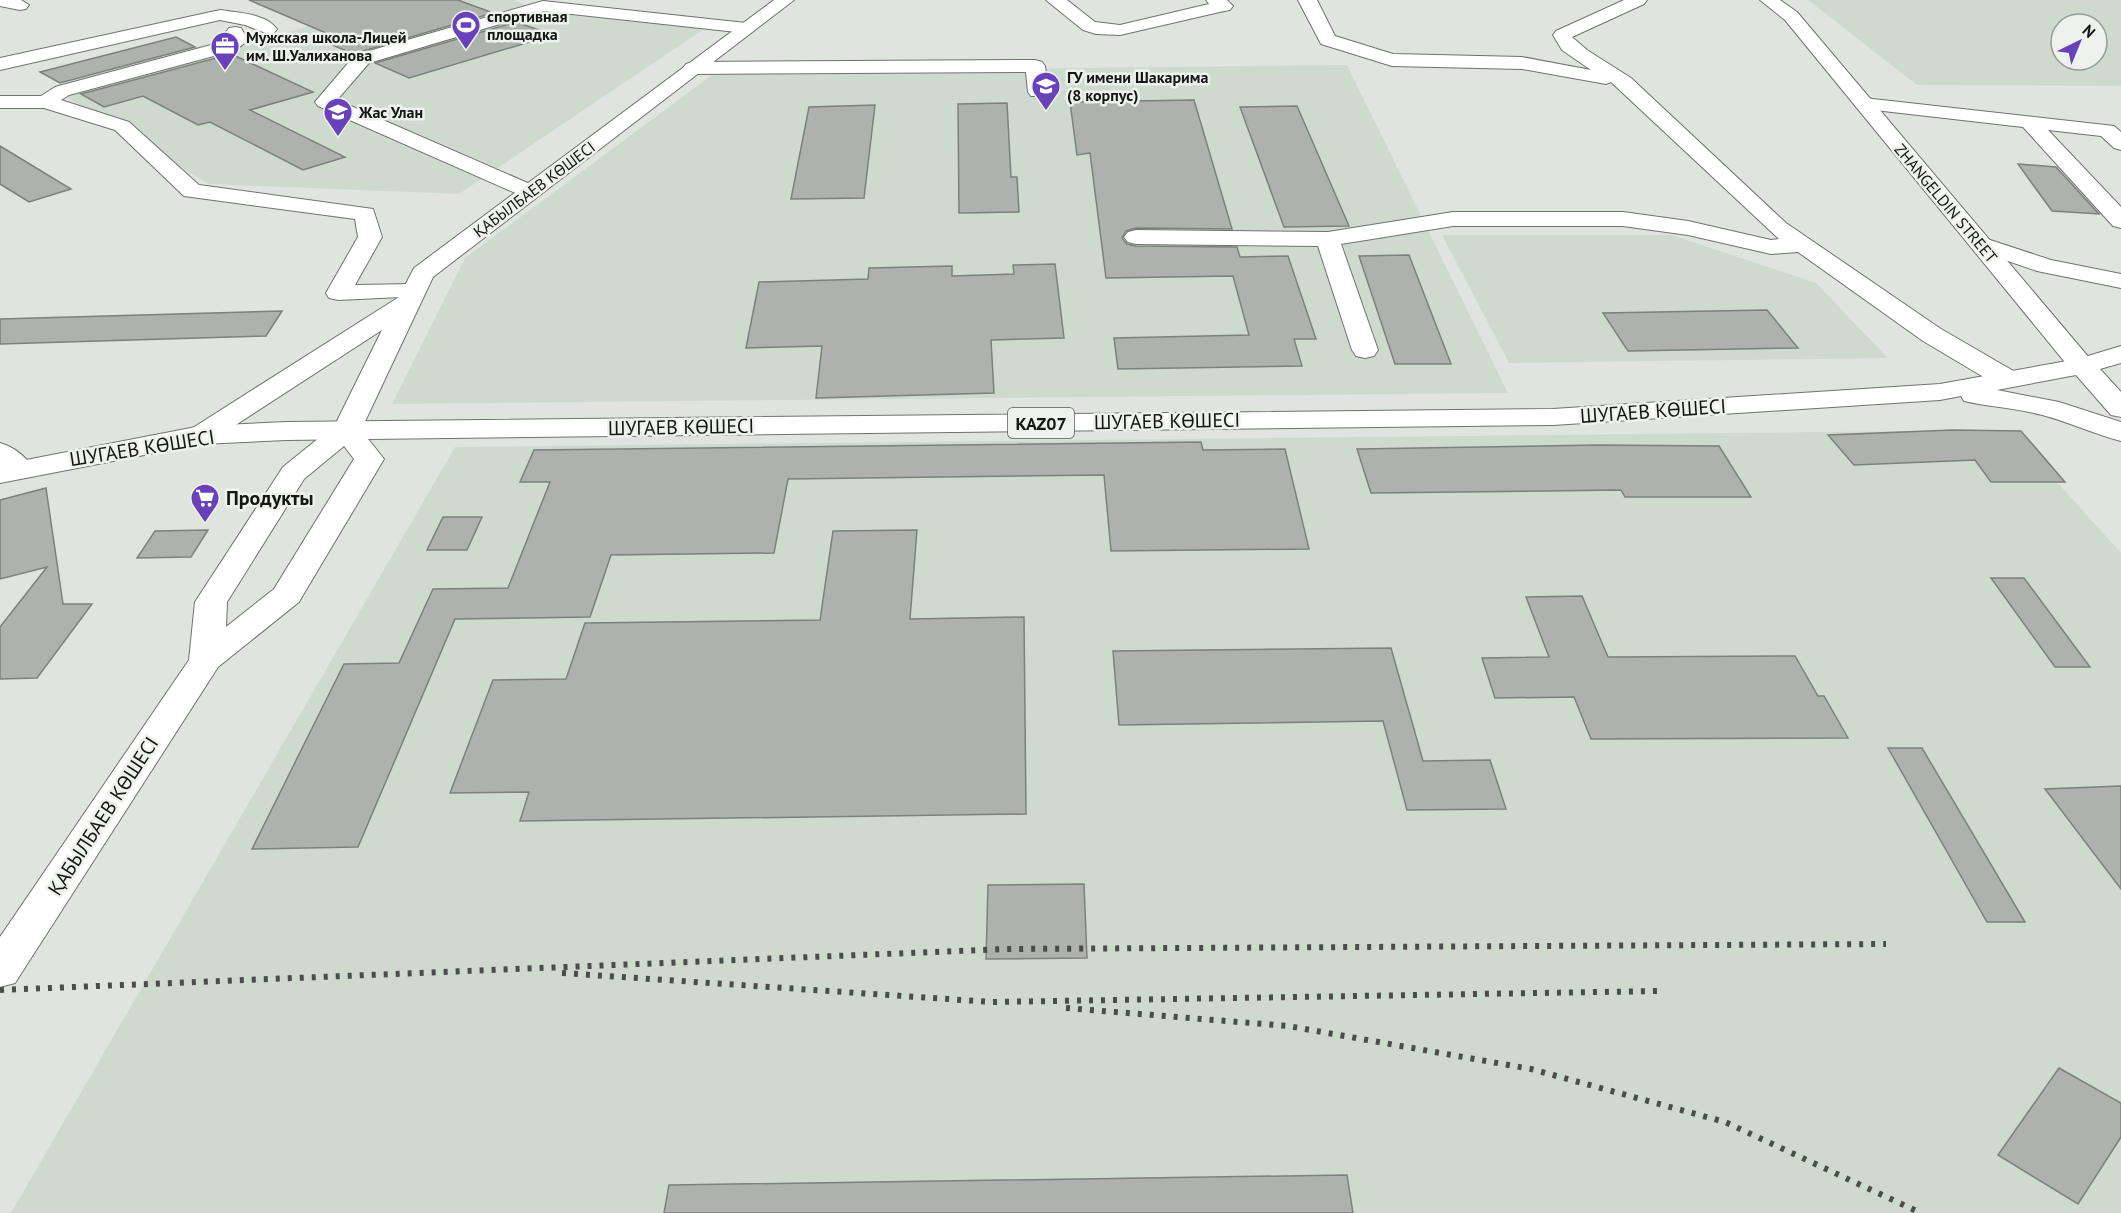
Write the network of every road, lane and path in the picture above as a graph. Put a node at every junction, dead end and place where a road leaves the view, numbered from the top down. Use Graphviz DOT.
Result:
graph roads {
  1 [pos="785,0"];
  2 [pos="1215,0"];
  3 [pos="1307,0"];
  4 [pos="1638,0"];
  5 [pos="1769,0"];
  6 [pos="0,1"];
  7 [pos="1064,1"];
  8 [pos="20,5"];
  9 [pos="747,28"];
  10 [pos="268,29"];
  11 [pos="234,32"];
  12 [pos="0,64"];
  13 [pos="693,68"];
  14 [pos="1624,82"];
  15 [pos="1038,92"];
  16 [pos="0,102"];
  17 [pos="45,102"];
  18 [pos="1864,104"];
  19 [pos="2030,123"];
  20 [pos="2121,144"];
  21 [pos="529,192"];
  22 [pos="2121,221"];
  23 [pos="1136,237"];
  24 [pos="1329,239"];
  25 [pos="1981,244"];
  26 [pos="1803,245"];
  27 [pos="2121,281"];
  28 [pos="412,296"];
  29 [pos="1365,350"];
  30 [pos="2121,354"];
  31 [pos="2082,366"];
  32 [pos="2007,380"];
  33 [pos="1940,392"];
  34 [pos="2121,409"];
  35 [pos="347,430"];
  36 [pos="2121,432"];
  37 [pos="201,435"];
  38 [pos="6,465"];
  39 [pos="206,660"];
  40 [pos="0,971"];
  1 -- 9 [label="main road, ҚАБЫЛБАЕВ КӨШЕСІ"];
  2 -- 7 [label="main road"];
  3 -- 14 [label="main road"];
  4 -- 14 [label="main road"];
  5 -- 18 [label="main road, ZHANGELDIN STREET"];
  6 -- 8 [label="main road"];
  9 -- 13 [label="main road, ҚАБЫЛБАЕВ КӨШЕСІ"];
  9 -- 21 [label="main road"];
  10 -- 12 [label="main road"];
  11 -- 17 [label="main road"];
  13 -- 15 [label="main road"];
  13 -- 21 [label="main road, ҚАБЫЛБАЕВ КӨШЕСІ"];
  14 -- 26 [label="main road"];
  16 -- 17 [label="main road"];
  17 -- 28 [label="main road"];
  18 -- 19 [label="main road"];
  18 -- 25 [label="main road, ZHANGELDIN STREET"];
  19 -- 20 [label="main road"];
  19 -- 22 [label="main road"];
  21 -- 28 [label="main road, ҚАБЫЛБАЕВ КӨШЕСІ"];
  23 -- 24 [label="main road"];
  24 -- 26 [label="main road"];
  24 -- 29 [label="main road"];
  25 -- 27 [label="main road"];
  25 -- 31 [label="main road, ZHANGELDIN STREET"];
  26 -- 32 [label="main road"];
  28 -- 35 [label="main road, ҚАБЫЛБАЕВ КӨШЕСІ"];
  28 -- 37 [label="main road"];
  30 -- 31 [label="main road, KAZ07"];
  31 -- 32 [label="main road, ШУГАЕВ КӨШЕСІ / KAZ07"];
  31 -- 34 [label="main road, ZHANGELDIN STREET"];
  32 -- 33 [label="main road, ШУГАЕВ КӨШЕСІ / KAZ07"];
  33 -- 35 [label="main road, ШУГАЕВ КӨШЕСІ / KAZ07"];
  33 -- 36 [label="main road"];
  35 -- 37 [label="main road, ШУГАЕВ КӨШЕСІ / KAZ07"];
  35 -- 39 [label="main road, ҚАБЫЛБАЕВ КӨШЕСІ"];
  35 -- 39 [label="main road, ҚАБЫЛБАЕВ КӨШЕСІ"];
  37 -- 38 [label="main road, ШУГАЕВ КӨШЕСІ / KAZ07"];
  39 -- 40 [label="main road, ҚАБЫЛБАЕВ КӨШЕСІ"];
}
